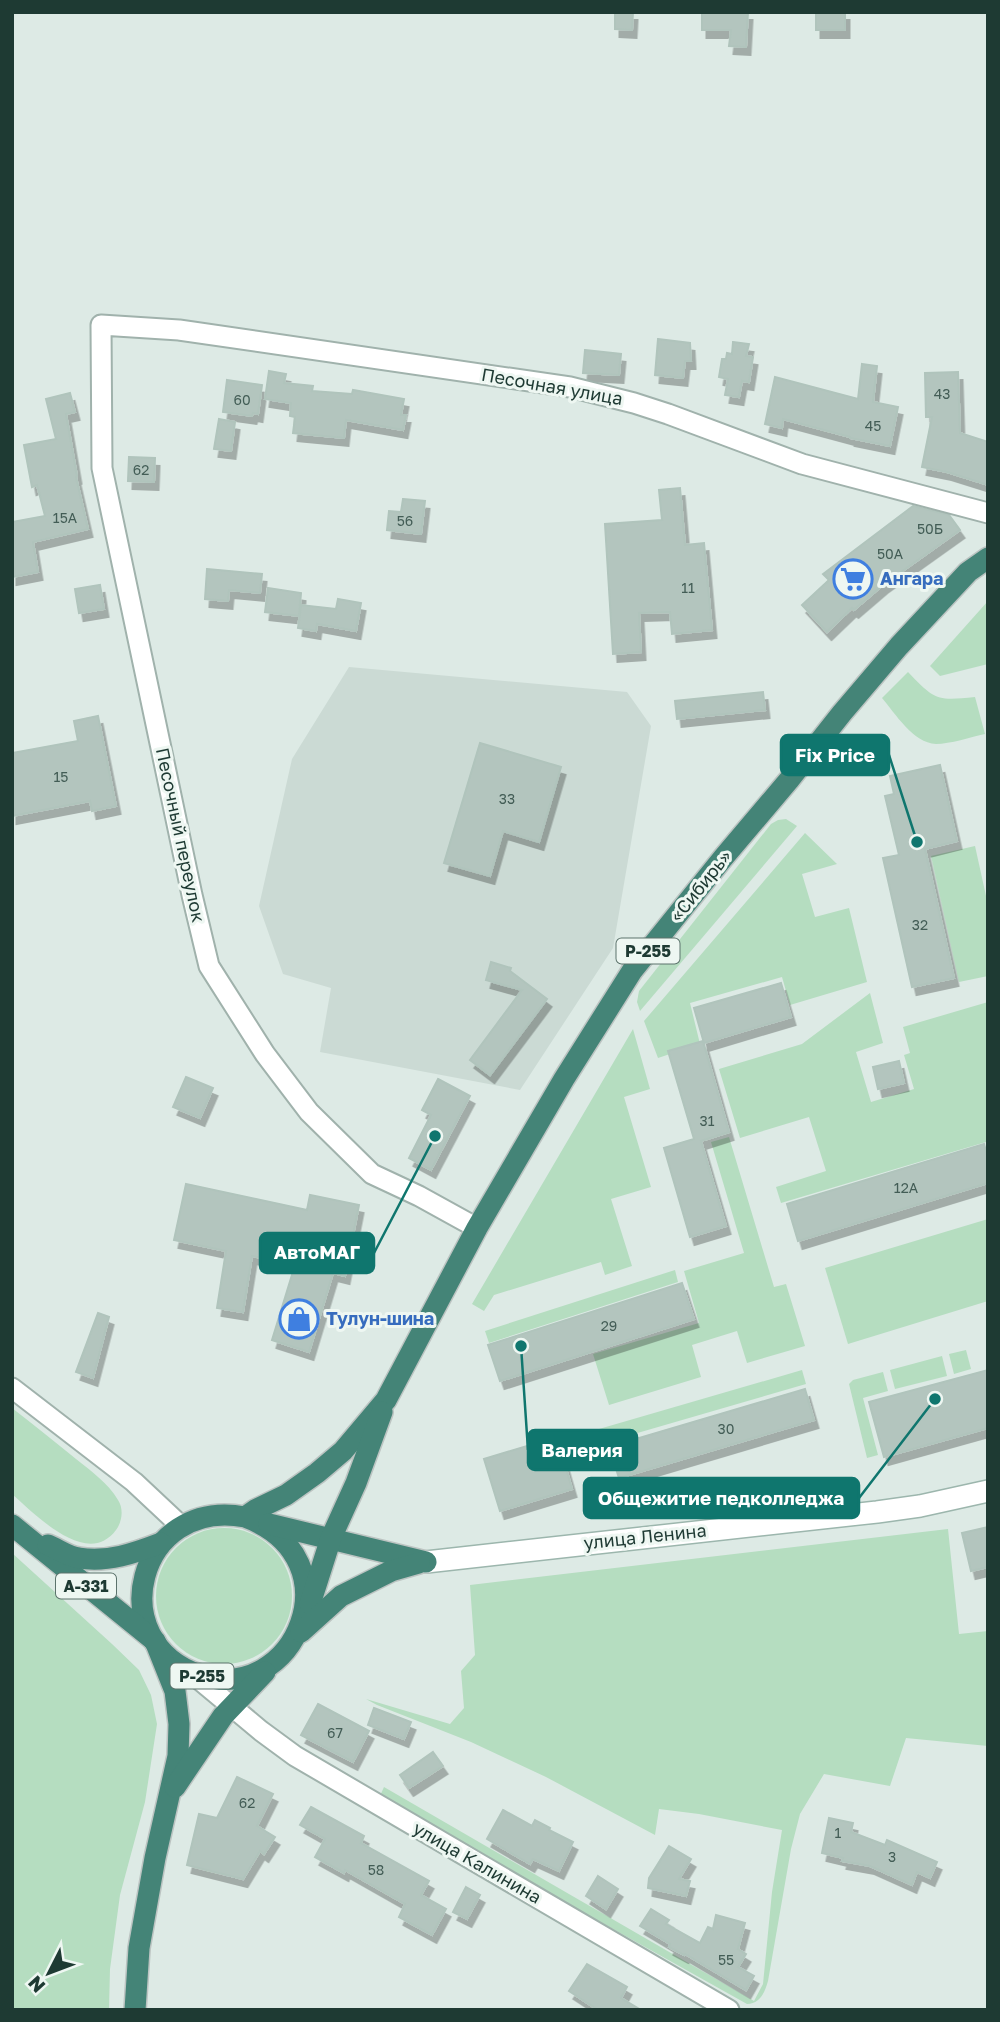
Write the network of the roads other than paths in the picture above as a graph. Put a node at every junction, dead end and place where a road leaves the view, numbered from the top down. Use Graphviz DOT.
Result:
graph roads {
  1 [pos="101,325"];
  2 [pos="988,513"];
  3 [pos="988,558"];
  4 [pos="477,1228"];
  5 [pos="12,1388"];
  6 [pos="386,1400"];
  7 [pos="988,1491"];
  8 [pos="253,1520"];
  9 [pos="182,1527"];
  10 [pos="15,1528"];
  11 [pos="331,1538"];
  12 [pos="161,1544"];
  13 [pos="426,1562"];
  14 [pos="297,1636"];
  15 [pos="155,1641"];
  16 [pos="278,1658"];
  17 [pos="188,1670"];
  18 [pos="232,1705"];
  19 [pos="168,1797"];
  20 [pos="135,2010"];
  21 [pos="729,2010"];
  1 -- 2 [label="street, Песочная улица"];
  1 -- 4 [label="street, Песочный переулок"];
  3 -- 4 [label="highway, «Сибирь» / Р-255"];
  4 -- 6 [label="highway, «Сибирь» / Р-255"];
  5 -- 9 [label="street"];
  6 -- 8 [label="highway, Р-255"];
  6 -- 11 [label="highway, Р-255"];
  7 -- 13 [label="main road, улица Ленина"];
  8 -- 9 [label="highway, Р-255"];
  8 -- 11 [label="highway"];
  8 -- 14 [label="highway, Р-255"];
  9 -- 12 [label="highway, Р-255"];
  10 -- 12 [label="highway, А-331"];
  10 -- 15 [label="highway, А-331"];
  11 -- 13 [label="highway"];
  11 -- 14 [label="highway, Р-255"];
  12 -- 15 [label="highway, Р-255"];
  13 -- 14 [label="highway"];
  14 -- 16 [label="highway, Р-255"];
  15 -- 17 [label="highway, Р-255"];
  15 -- 19 [label="highway, Р-255"];
  16 -- 17 [label="highway, Р-255"];
  16 -- 18 [label="highway, Р-255"];
  17 -- 18 [label="street, улица Калинина"];
  18 -- 19 [label="highway, Р-255"];
  18 -- 21 [label="street, улица Калинина"];
  19 -- 20 [label="highway, Р-255"];
}
